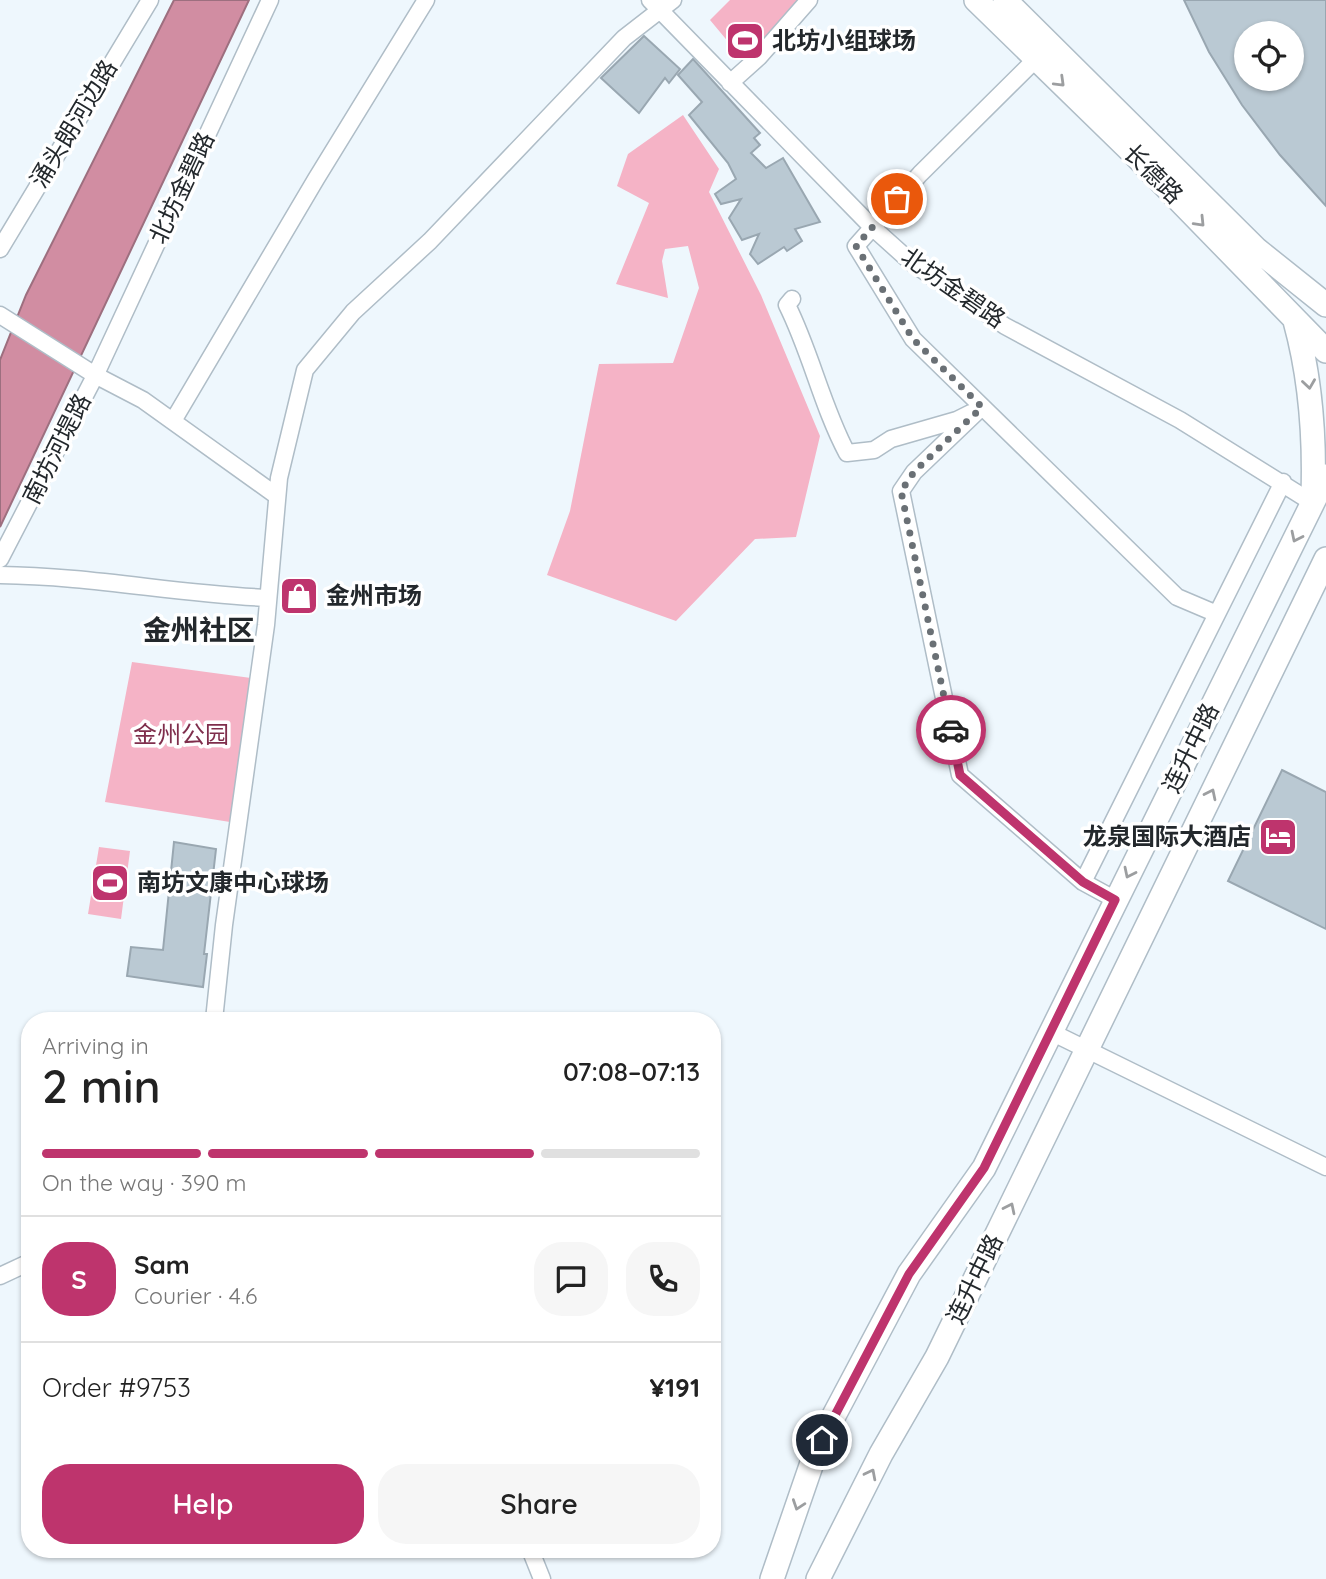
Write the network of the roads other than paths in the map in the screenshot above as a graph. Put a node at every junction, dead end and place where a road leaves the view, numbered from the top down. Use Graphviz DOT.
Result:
graph roads {
  1 [pos="150,0"];
  2 [pos="270,0"];
  3 [pos="426,0"];
  4 [pos="673,0"];
  5 [pos="809,0"];
  6 [pos="976,0"];
  7 [pos="1005,0"];
  8 [pos="655,5"];
  9 [pos="1036,59"];
  10 [pos="730,83"];
  11 [pos="872,227"];
  12 [pos="0,249"];
  13 [pos="1279,267"];
  14 [pos="1326,285"];
  15 [pos="792,299"];
  16 [pos="1326,304"];
  17 [pos="0,315"];
  18 [pos="1294,318"];
  19 [pos="1326,351"];
  20 [pos="95,375"];
  21 [pos="982,407"];
  22 [pos="173,421"];
  23 [pos="1326,476"];
  24 [pos="1283,481"];
  25 [pos="277,496"];
  26 [pos="1313,503"];
  27 [pos="0,559"];
  28 [pos="1326,559"];
  29 [pos="0,575"];
  30 [pos="268,598"];
  31 [pos="1217,614"];
  32 [pos="1083,882"];
  33 [pos="1115,900"];
  34 [pos="215,1012"];
  35 [pos="1051,1032"];
  36 [pos="1087,1049"];
  37 [pos="1326,1167"];
  38 [pos="21,1266"];
  39 [pos="0,1276"];
  40 [pos="534,1558"];
  41 [pos="772,1574"];
  42 [pos="821,1575"];
  43 [pos="542,1579"];
  1 -- 12 [label="street, 涌头朗河边路"];
  2 -- 20 [label="street, 北坊金碧路"];
  3 -- 22 [label="street"];
  4 -- 8 [label="street"];
  5 -- 10 [label="street"];
  6 -- 9 [label="main road, 长德路"];
  7 -- 13 [label="main road, 长德路"];
  8 -- 10 [label="street, 北坊金碧路"];
  8 -- 25 [label="street"];
  9 -- 11 [label="street"];
  9 -- 18 [label="main road, 长德路, one-way"];
  10 -- 11 [label="street, 北坊金碧路"];
  11 -- 21 [label="street"];
  11 -- 24 [label="street, 北坊金碧路"];
  13 -- 14 [label="main road"];
  13 -- 16 [label="main road, 长德路"];
  15 -- 21 [label="street"];
  17 -- 20 [label="street"];
  18 -- 19 [label="main road, 长德路"];
  18 -- 26 [label="main road, one-way"];
  20 -- 22 [label="street"];
  20 -- 27 [label="street, 南坊河堤路"];
  21 -- 31 [label="street"];
  21 -- 32 [label="street"];
  22 -- 25 [label="street"];
  23 -- 26 [label="main road, 连升中路"];
  24 -- 26 [label="street, 北坊金碧路"];
  24 -- 31 [label="street"];
  25 -- 30 [label="street"];
  26 -- 33 [label="main road, 连升中路, one-way"];
  36 -- 28 [label="main road, 连升中路, one-way"];
  29 -- 30 [label="street"];
  30 -- 34 [label="street"];
  31 -- 32 [label="street"];
  32 -- 33 [label="street"];
  33 -- 35 [label="main road, 连升中路"];
  35 -- 36 [label="street"];
  35 -- 41 [label="main road, 连升中路, one-way"];
  36 -- 37 [label="street"];
  42 -- 36 [label="main road, 连升中路, one-way"];
  38 -- 39 [label="street"];
  40 -- 43 [label="street"];
}
